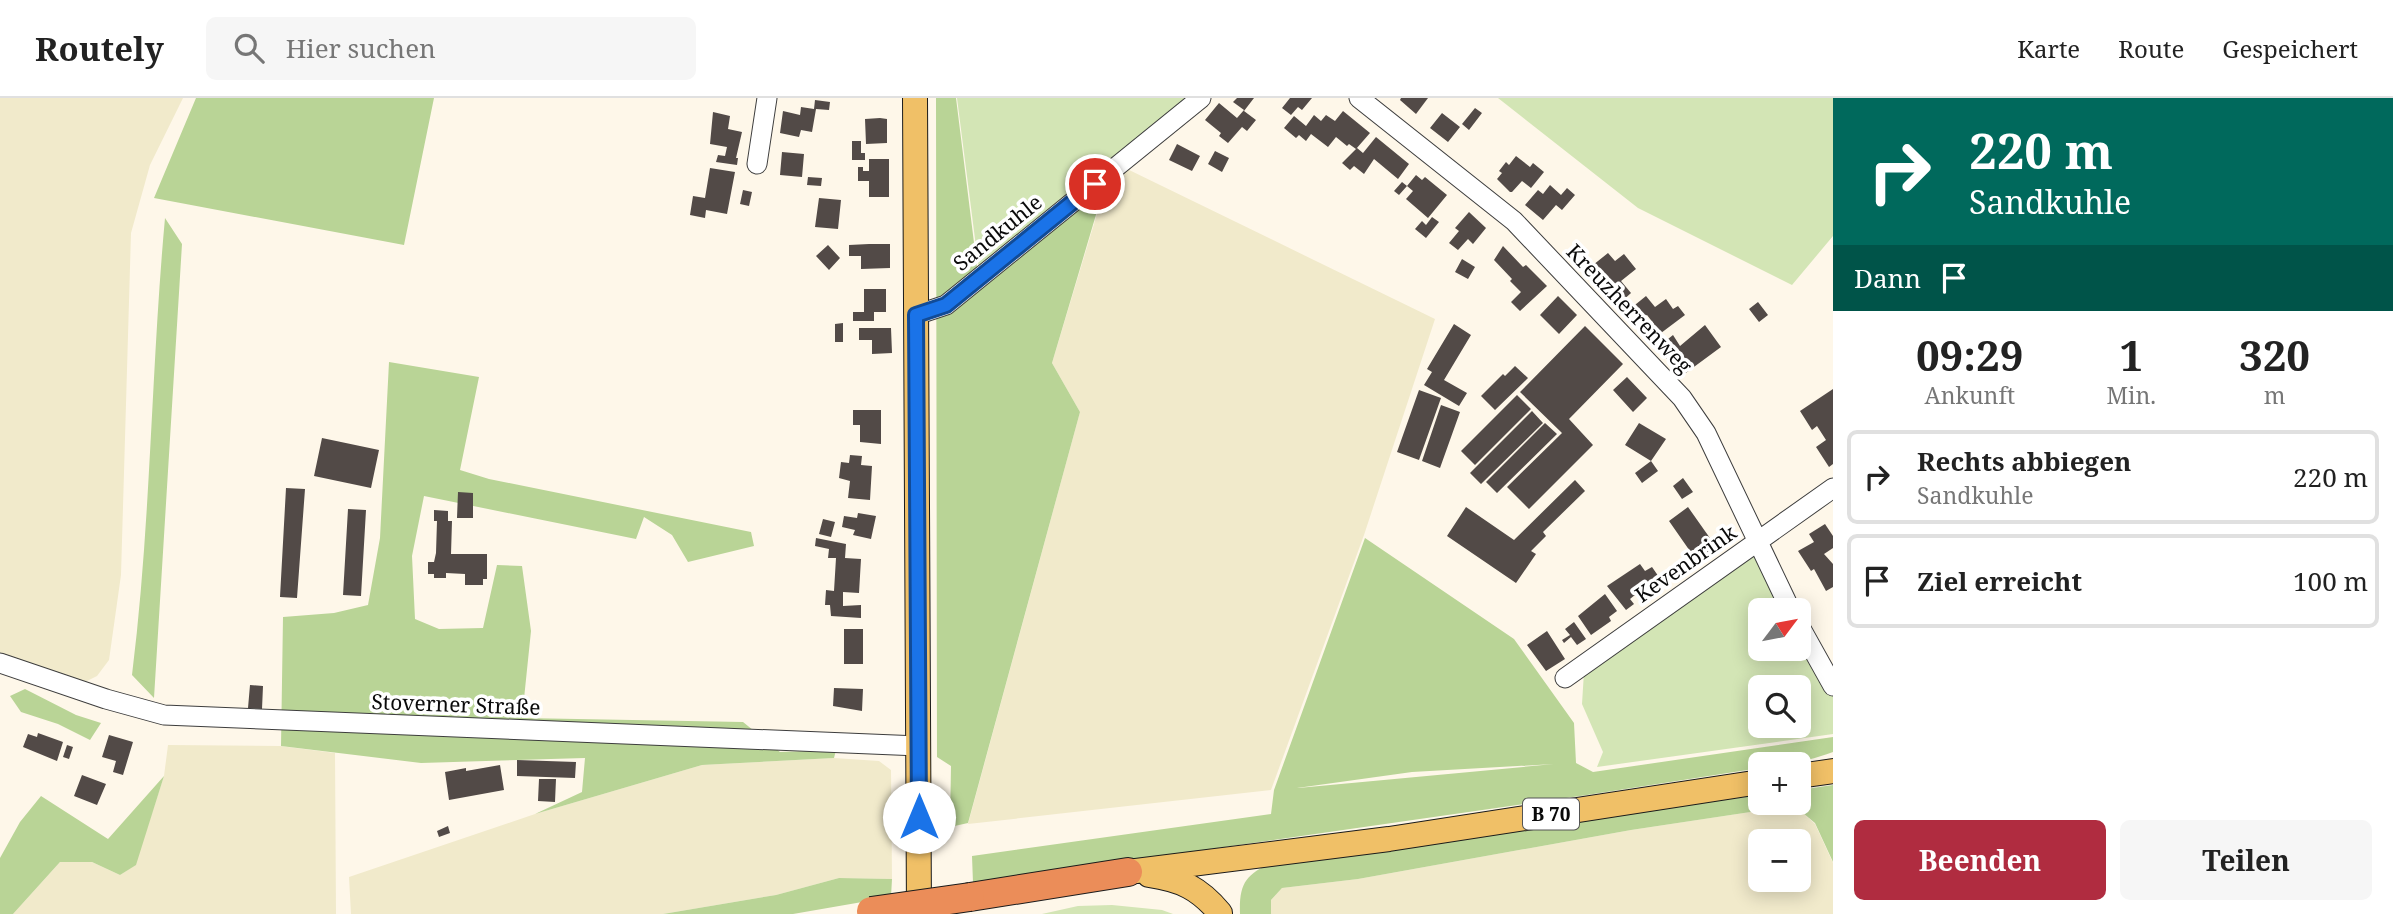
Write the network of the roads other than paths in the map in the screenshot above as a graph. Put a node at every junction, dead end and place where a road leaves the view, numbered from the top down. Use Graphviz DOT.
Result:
graph roads {
  1 [pos="767,98"];
  2 [pos="915,98"];
  3 [pos="1201,98"];
  4 [pos="1359,98"];
  5 [pos="757,164"];
  6 [pos="916,315"];
  7 [pos="1833,488"];
  8 [pos="1759,540"];
  9 [pos="1785,598"];
  10 [pos="1811,647"];
  11 [pos="0,663"];
  12 [pos="1565,678"];
  13 [pos="1833,686"];
  14 [pos="919,746"];
  15 [pos="1833,771"];
  16 [pos="1811,774"];
  17 [pos="1748,784"];
  18 [pos="1213,860"];
  19 [pos="1128,872"];
  20 [pos="862,913"];
  21 [pos="919,914"];
  22 [pos="1220,914"];
  1 -- 5 [label="street"];
  2 -- 6 [label="main road"];
  3 -- 6 [label="street, Sandkuhle"];
  4 -- 8 [label="street, Kreuzherrenweg"];
  6 -- 14 [label="main road"];
  7 -- 8 [label="street, Kevenbrink"];
  8 -- 9 [label="street, Kreuzherrenweg"];
  8 -- 12 [label="street, Kevenbrink"];
  10 -- 13 [label="street"];
  11 -- 14 [label="street, Stoverner Straße"];
  14 -- 21 [label="main road"];
  15 -- 16 [label="main road"];
  17 -- 18 [label="main road, B 70"];
  18 -- 19 [label="main road, B 70"];
  18 -- 22 [label="main road"];
  19 -- 20 [label="highway, B 70, bridge"];
  19 -- 22 [label="main road, B 70"];
}
